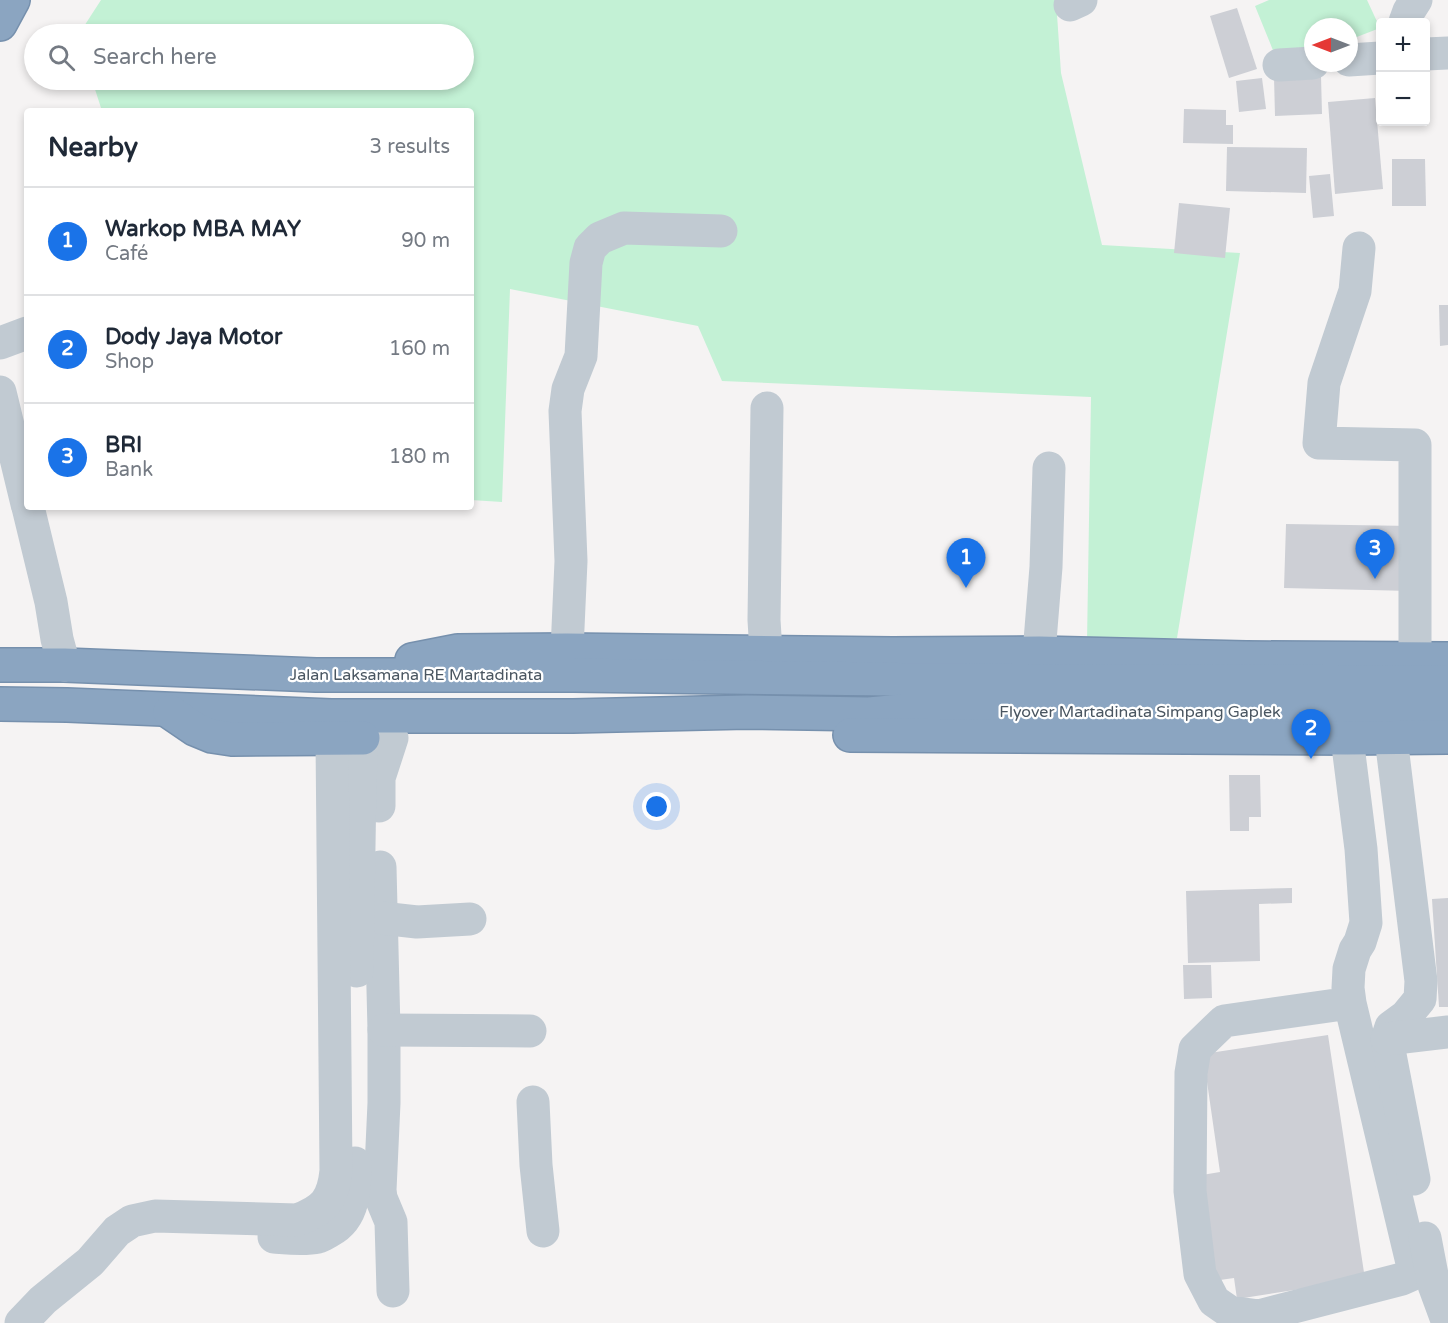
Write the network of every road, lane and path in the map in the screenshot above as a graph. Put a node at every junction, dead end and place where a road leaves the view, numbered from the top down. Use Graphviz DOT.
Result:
graph roads {
  1 [pos="13,0"];
  2 [pos="1416,0"];
  3 [pos="1406,18"];
  4 [pos="0,24"];
  5 [pos="1448,53"];
  6 [pos="1430,54"];
  7 [pos="1376,58"];
  8 [pos="1358,59"];
  9 [pos="1304,64"];
  10 [pos="1279,65"];
  11 [pos="721,231"];
  12 [pos="1359,248"];
  13 [pos="24,334"];
  14 [pos="0,343"];
  15 [pos="0,392"];
  16 [pos="767,408"];
  17 [pos="1049,468"];
  18 [pos="24,492"];
  19 [pos="28,510"];
  20 [pos="567,650"];
  21 [pos="766,652"];
  22 [pos="1039,653"];
  23 [pos="1415,659"];
  24 [pos="1448,659"];
  25 [pos="64,664"];
  26 [pos="0,665"];
  27 [pos="355,674"];
  28 [pos="832,678"];
  29 [pos="1448,682"];
  30 [pos="0,704"];
  31 [pos="166,709"];
  32 [pos="1448,711"];
  33 [pos="1448,737"];
  34 [pos="362,738"];
  35 [pos="1347,738"];
  36 [pos="1391,738"];
  37 [pos="381,918"];
  38 [pos="470,919"];
  39 [pos="1350,1003"];
  40 [pos="384,1030"];
  41 [pos="530,1031"];
  42 [pos="1448,1032"];
  43 [pos="1387,1039"];
  44 [pos="533,1102"];
  45 [pos="543,1231"];
  46 [pos="393,1291"];
  47 [pos="21,1323"];
  48 [pos="1448,1323"];
  1 -- 4 [label="highway"];
  2 -- 3 [label="street"];
  5 -- 6 [label="street"];
  7 -- 8 [label="street"];
  9 -- 10 [label="street"];
  11 -- 20 [label="street"];
  12 -- 23 [label="street"];
  13 -- 14 [label="street"];
  15 -- 18 [label="street"];
  16 -- 21 [label="street"];
  17 -- 22 [label="street"];
  19 -- 25 [label="street"];
  20 -- 21 [label="highway"];
  20 -- 27 [label="highway"];
  21 -- 22 [label="highway"];
  22 -- 23 [label="highway"];
  23 -- 24 [label="highway"];
  25 -- 26 [label="highway, Jalan Laksamana RE Martadinata"];
  25 -- 27 [label="highway, Jalan Laksamana RE Martadinata"];
  27 -- 28 [label="highway, Jalan Laksamana RE Martadinata"];
  28 -- 29 [label="highway, Flyover Martadinata Simpang Gaplek"];
  30 -- 31 [label="highway"];
  31 -- 32 [label="highway, Flyover Martadinata Simpang Gaplek"];
  31 -- 34 [label="highway"];
  33 -- 36 [label="highway"];
  34 -- 35 [label="highway"];
  34 -- 37 [label="street"];
  34 -- 47 [label="street"];
  35 -- 36 [label="highway"];
  35 -- 39 [label="street"];
  36 -- 43 [label="street"];
  37 -- 38 [label="street"];
  37 -- 40 [label="street"];
  39 -- 39 [label="street"];
  40 -- 41 [label="street"];
  40 -- 46 [label="street"];
  42 -- 43 [label="street"];
  43 -- 48 [label="street"];
  44 -- 45 [label="street"];
}
